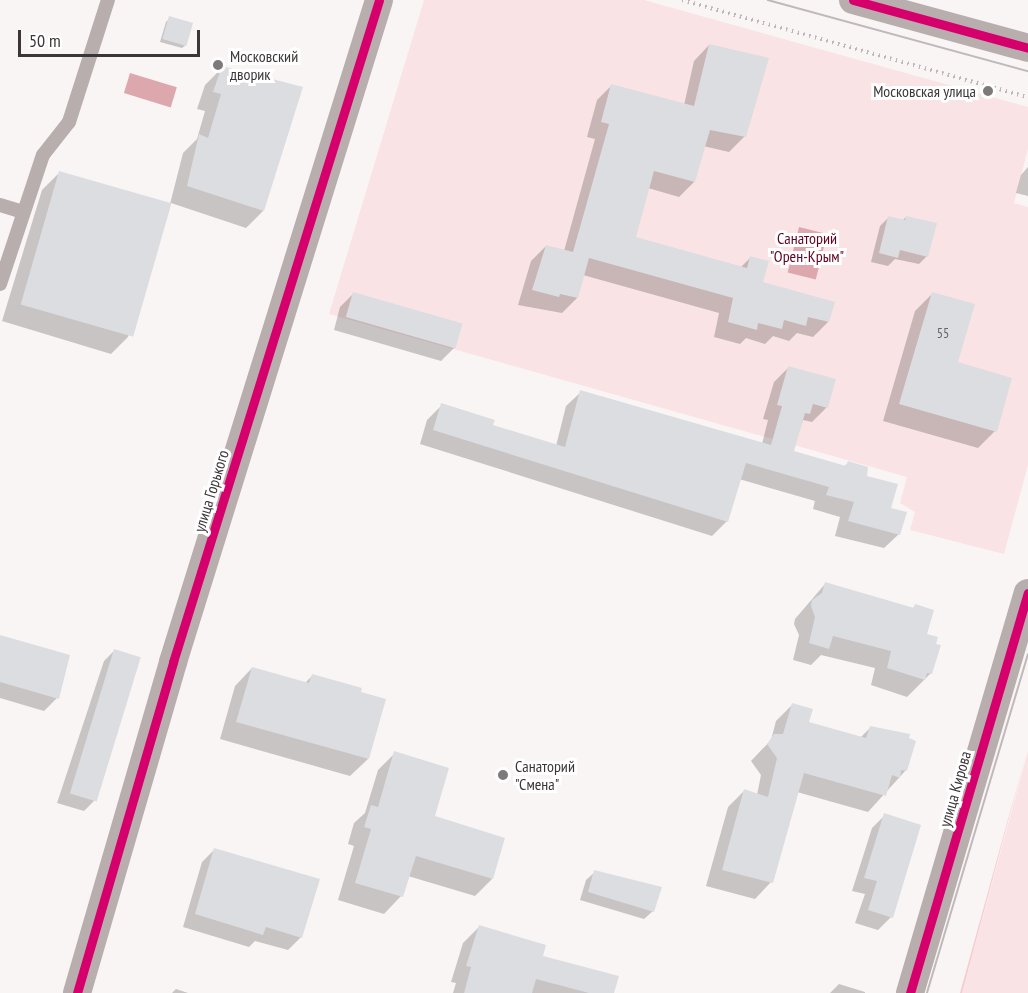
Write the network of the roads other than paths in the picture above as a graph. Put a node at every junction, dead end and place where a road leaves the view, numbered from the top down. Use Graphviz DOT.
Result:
graph roads {
  1 [pos="108,0"];
  2 [pos="379,0"];
  3 [pos="853,0"];
  4 [pos="1028,48"];
  5 [pos="0,206"];
  6 [pos="23,212"];
  7 [pos="0,284"];
  8 [pos="1028,593"];
  9 [pos="77,993"];
  10 [pos="910,993"];
  1 -- 6 [label="lane"];
  2 -- 9 [label="street, улица Горького"];
  3 -- 4 [label="street"];
  5 -- 6 [label="lane"];
  6 -- 7 [label="lane"];
  8 -- 10 [label="street, улица Кирова"];
}
